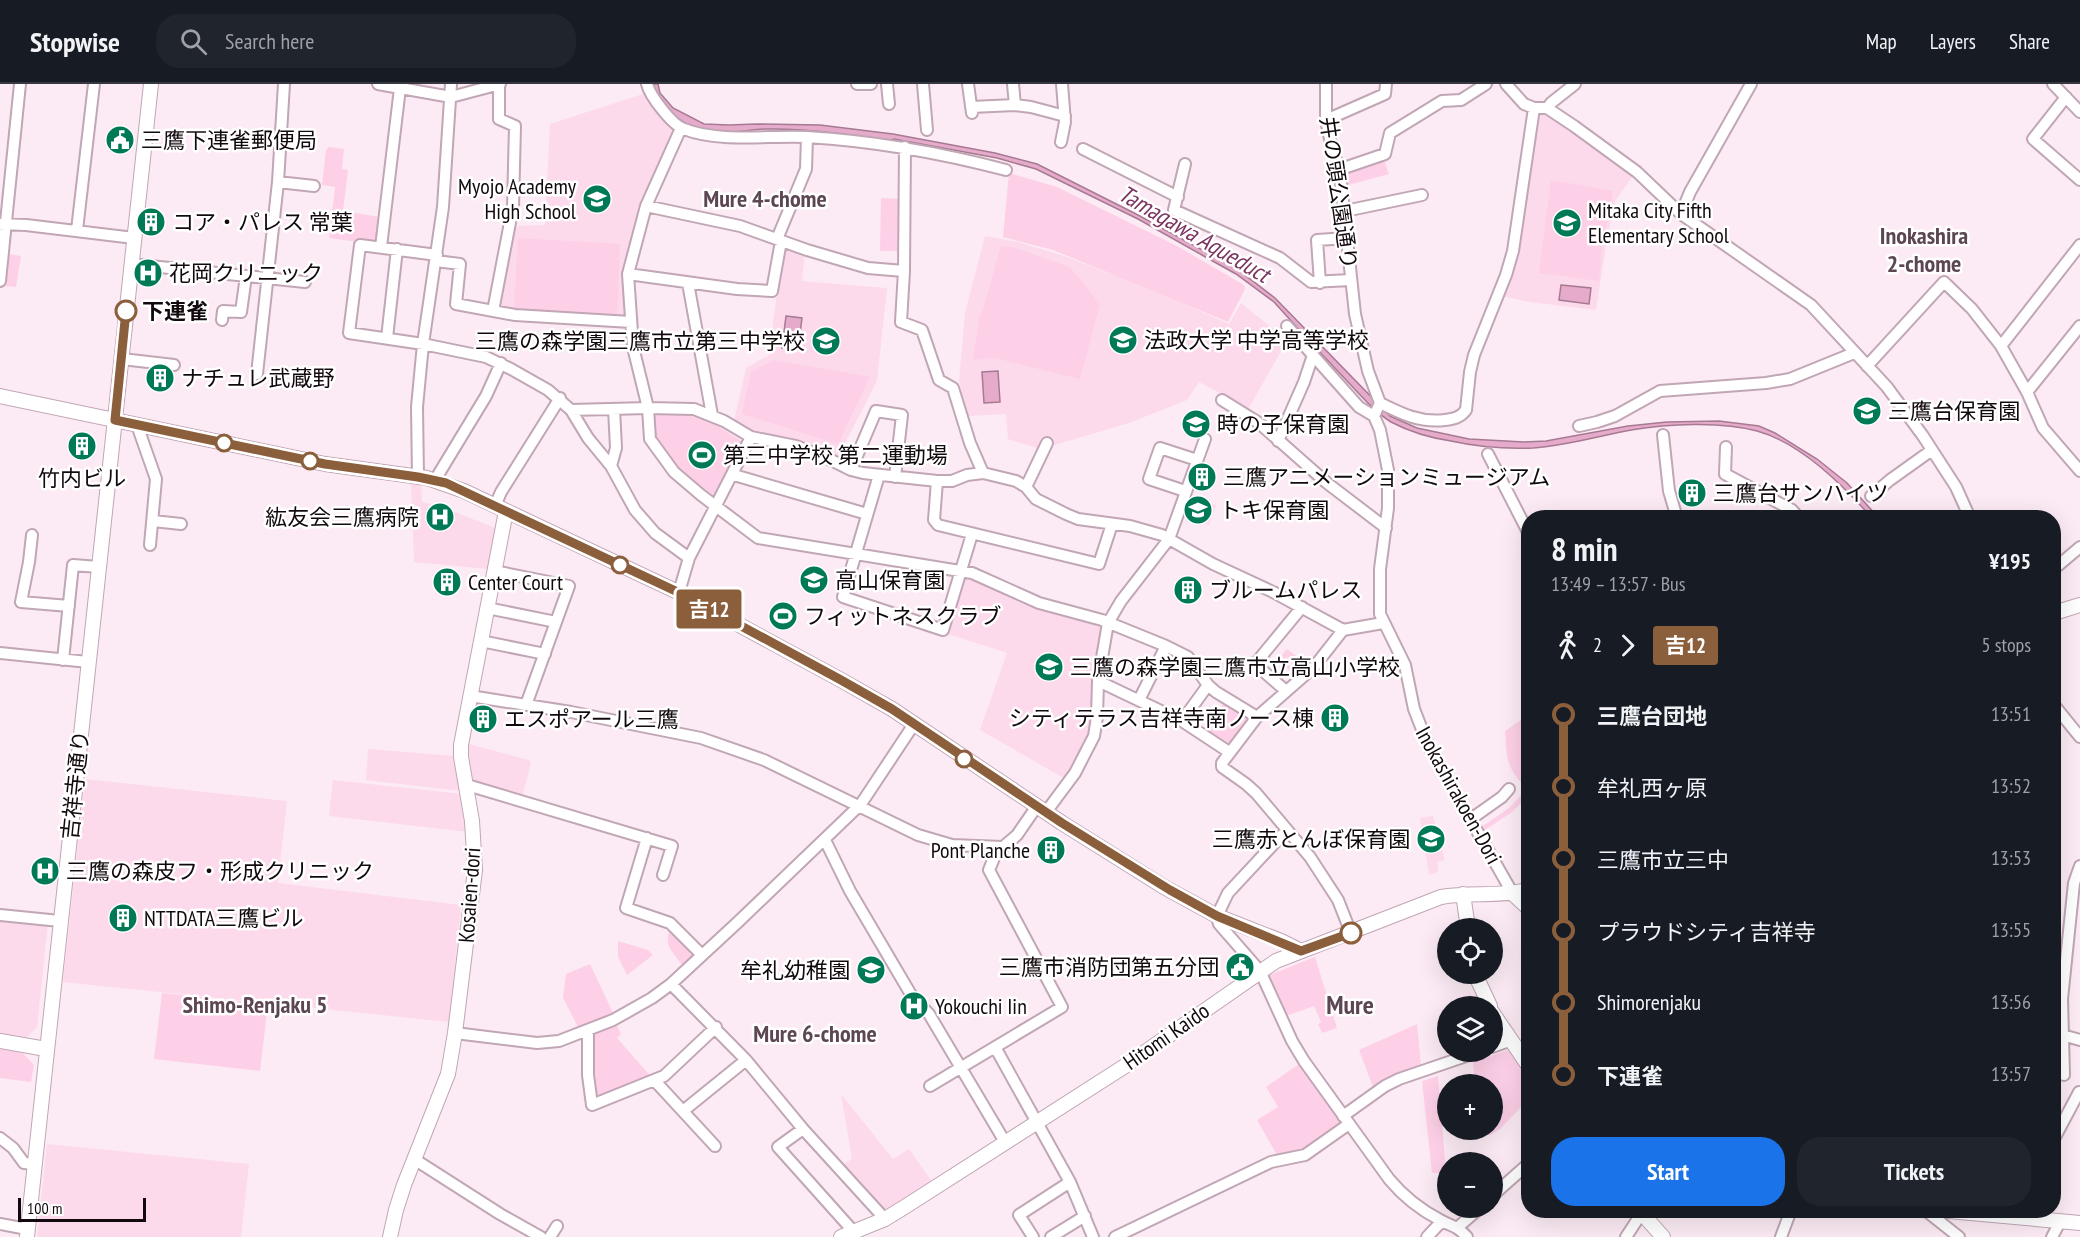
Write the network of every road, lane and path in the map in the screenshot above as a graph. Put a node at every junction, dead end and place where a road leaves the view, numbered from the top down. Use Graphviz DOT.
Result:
graph roads {
  1 [pos="20,84"];
  2 [pos="94,84"];
  3 [pos="152,84"];
  4 [pos="284,84"];
  5 [pos="378,84"];
  6 [pos="451,84"];
  7 [pos="500,84"];
  8 [pos="647,84"];
  9 [pos="857,84"];
  10 [pos="871,84"];
  11 [pos="887,84"];
  12 [pos="922,84"];
  13 [pos="968,84"];
  14 [pos="1013,84"];
  15 [pos="1062,84"];
  16 [pos="1326,84"];
  17 [pos="1386,84"];
  18 [pos="1486,84"];
  19 [pos="1506,84"];
  20 [pos="1575,84"];
  21 [pos="1751,84"];
  22 [pos="2053,84"];
  23 [pos="400,88"];
  24 [pos="451,97"];
  25 [pos="2067,97"];
  26 [pos="889,104"];
  27 [pos="1015,105"];
  28 [pos="1534,108"];
  29 [pos="1547,108"];
  30 [pos="2080,112"];
  31 [pos="1065,116"];
  32 [pos="1326,120"];
  33 [pos="681,128"];
  34 [pos="927,130"];
  35 [pos="807,137"];
  36 [pos="1061,142"];
  37 [pos="905,147"];
  38 [pos="1083,149"];
  39 [pos="1185,164"];
  40 [pos="1006,170"];
  41 [pos="1338,170"];
  42 [pos="2080,180"];
  43 [pos="278,182"];
  44 [pos="314,186"];
  45 [pos="1422,195"];
  46 [pos="1178,197"];
  47 [pos="646,206"];
  48 [pos="1345,211"];
  49 [pos="1681,214"];
  50 [pos="3,224"];
  51 [pos="77,230"];
  52 [pos="134,238"];
  53 [pos="1348,238"];
  54 [pos="779,240"];
  55 [pos="2080,244"];
  56 [pos="381,247"];
  57 [pos="397,249"];
  58 [pos="436,258"];
  59 [pos="131,264"];
  60 [pos="904,271"];
  61 [pos="628,274"];
  62 [pos="246,276"];
  63 [pos="268,278"];
  64 [pos="1351,280"];
  65 [pos="0,281"];
  66 [pos="305,282"];
  67 [pos="688,283"];
  68 [pos="1320,283"];
  69 [pos="493,311"];
  70 [pos="222,320"];
  71 [pos="631,322"];
  72 [pos="1287,326"];
  73 [pos="2080,326"];
  74 [pos="387,338"];
  75 [pos="423,344"];
  76 [pos="2001,346"];
  77 [pos="1854,353"];
  78 [pos="1313,355"];
  79 [pos="122,359"];
  80 [pos="501,363"];
  81 [pos="174,365"];
  82 [pos="1867,366"];
  83 [pos="257,374"];
  84 [pos="2027,392"];
  85 [pos="0,396"];
  86 [pos="560,398"];
  87 [pos="1222,400"];
  88 [pos="648,408"];
  89 [pos="614,409"];
  90 [pos="571,410"];
  91 [pos="1377,410"];
  92 [pos="712,415"];
  93 [pos="115,420"];
  94 [pos="137,424"];
  95 [pos="1580,426"];
  96 [pos="1663,435"];
  97 [pos="751,437"];
  98 [pos="1205,439"];
  99 [pos="1278,441"];
  100 [pos="1047,443"];
  101 [pos="1726,447"];
  102 [pos="1932,450"];
  103 [pos="1488,454"];
  104 [pos="1197,460"];
  105 [pos="611,466"];
  106 [pos="851,470"];
  107 [pos="2080,471"];
  108 [pos="983,473"];
  109 [pos="734,475"];
  110 [pos="879,475"];
  111 [pos="418,477"];
  112 [pos="895,477"];
  113 [pos="435,480"];
  114 [pos="937,481"];
  115 [pos="1026,487"];
  116 [pos="1185,491"];
  117 [pos="1871,496"];
  118 [pos="717,507"];
  119 [pos="500,508"];
  120 [pos="1675,510"];
  121 [pos="1792,510"];
  122 [pos="1966,510"];
  123 [pos="867,514"];
  124 [pos="1521,518"];
  125 [pos="153,521"];
  126 [pos="181,524"];
  127 [pos="1112,524"];
  128 [pos="1386,528"];
  129 [pos="972,534"];
  130 [pos="32,535"];
  131 [pos="1169,539"];
  132 [pos="150,545"];
  133 [pos="2080,547"];
  134 [pos="856,553"];
  135 [pos="689,558"];
  136 [pos="2061,563"];
  137 [pos="99,567"];
  138 [pos="494,571"];
  139 [pos="961,572"];
  140 [pos="679,592"];
  141 [pos="2080,605"];
  142 [pos="69,606"];
  143 [pos="1302,607"];
  144 [pos="487,608"];
  145 [pos="2061,611"];
  146 [pos="556,622"];
  147 [pos="1107,623"];
  148 [pos="1383,623"];
  149 [pos="1343,630"];
  150 [pos="481,641"];
  151 [pos="1166,646"];
  152 [pos="0,653"];
  153 [pos="545,654"];
  154 [pos="63,660"];
  155 [pos="88,662"];
  156 [pos="1098,681"];
  157 [pos="1208,685"];
  158 [pos="1286,691"];
  159 [pos="470,696"];
  160 [pos="1139,700"];
  161 [pos="526,705"];
  162 [pos="2061,714"];
  163 [pos="1257,717"];
  164 [pos="1182,721"];
  165 [pos="914,724"];
  166 [pos="2080,737"];
  167 [pos="1229,752"];
  168 [pos="467,785"];
  169 [pos="1509,789"];
  170 [pos="858,807"];
  171 [pos="1042,809"];
  172 [pos="1471,819"];
  173 [pos="1282,835"];
  174 [pos="647,838"];
  175 [pos="825,840"];
  176 [pos="998,848"];
  177 [pos="2080,866"];
  178 [pos="663,875"];
  179 [pos="1521,892"];
  180 [pos="1463,894"];
  181 [pos="1513,894"];
  182 [pos="1521,901"];
  183 [pos="0,915"];
  184 [pos="1217,916"];
  185 [pos="1467,918"];
  186 [pos="60,921"];
  187 [pos="2075,921"];
  188 [pos="1351,933"];
  189 [pos="1301,951"];
  190 [pos="702,954"];
  191 [pos="1260,971"];
  192 [pos="671,984"];
  193 [pos="1503,1027"];
  194 [pos="716,1028"];
  195 [pos="588,1030"];
  196 [pos="455,1033"];
  197 [pos="2062,1035"];
  198 [pos="1512,1040"];
  199 [pos="2080,1040"];
  200 [pos="0,1041"];
  201 [pos="1503,1043"];
  202 [pos="995,1047"];
  203 [pos="46,1049"];
  204 [pos="1521,1054"];
  205 [pos="746,1060"];
  206 [pos="1449,1062"];
  207 [pos="962,1067"];
  208 [pos="2064,1075"];
  209 [pos="655,1081"];
  210 [pos="930,1086"];
  211 [pos="2076,1098"];
  212 [pos="683,1111"];
  213 [pos="1346,1120"];
  214 [pos="1038,1122"];
  215 [pos="2061,1125"];
  216 [pos="803,1129"];
  217 [pos="0,1138"];
  218 [pos="1005,1142"];
  219 [pos="715,1146"];
  220 [pos="414,1159"];
  221 [pos="34,1164"];
  222 [pos="1521,1170"];
  223 [pos="1070,1182"];
  224 [pos="1503,1186"];
  225 [pos="1085,1216"];
  226 [pos="1468,1218"];
  227 [pos="1637,1218"];
  228 [pos="1646,1218"];
  229 [pos="1788,1218"];
  230 [pos="1935,1218"];
  231 [pos="2034,1218"];
  232 [pos="885,1219"];
  233 [pos="1442,1221"];
  234 [pos="2060,1222"];
  235 [pos="2080,1223"];
  236 [pos="0,1224"];
  237 [pos="557,1226"];
  238 [pos="1458,1227"];
  239 [pos="27,1233"];
  240 [pos="850,1235"];
  241 [pos="390,1237"];
  242 [pos="542,1237"];
  243 [pos="550,1237"];
  244 [pos="1033,1237"];
  245 [pos="1051,1237"];
  246 [pos="1093,1237"];
  247 [pos="1115,1237"];
  248 [pos="1427,1237"];
  249 [pos="1467,1237"];
  250 [pos="1626,1237"];
  251 [pos="1663,1237"];
  252 [pos="1781,1237"];
  253 [pos="1959,1237"];
  254 [pos="2052,1237"];
  1 -- 50 [label="street"];
  2 -- 51 [label="street"];
  3 -- 52 [label="main road, 吉祥寺通り"];
  4 -- 43 [label="street"];
  5 -- 23 [label="street"];
  6 -- 24 [label="street"];
  7 -- 24 [label="street"];
  7 -- 69 [label="street"];
  8 -- 33 [label="street"];
  9 -- 10 [label="street"];
  11 -- 26 [label="street"];
  12 -- 34 [label="street"];
  13 -- 27 [label="street"];
  14 -- 27 [label="street"];
  15 -- 31 [label="street"];
  16 -- 32 [label="street, 井の頭公園通り"];
  17 -- 32 [label="street"];
  18 -- 41 [label="street"];
  19 -- 28 [label="street"];
  20 -- 29 [label="street"];
  21 -- 49 [label="street"];
  22 -- 25 [label="street"];
  23 -- 24 [label="street"];
  23 -- 56 [label="street"];
  24 -- 58 [label="street"];
  25 -- 30 [label="street"];
  25 -- 42 [label="street"];
  27 -- 31 [label="street"];
  28 -- 29 [label="street"];
  28 -- 91 [label="street"];
  29 -- 49 [label="street"];
  31 -- 36 [label="street"];
  32 -- 41 [label="street, 井の頭公園通り"];
  33 -- 35 [label="street"];
  33 -- 47 [label="street"];
  35 -- 37 [label="street"];
  35 -- 54 [label="street"];
  37 -- 40 [label="street"];
  37 -- 60 [label="street"];
  38 -- 46 [label="street"];
  39 -- 46 [label="street"];
  41 -- 48 [label="street, 井の頭公園通り"];
  43 -- 44 [label="street"];
  43 -- 63 [label="street"];
  45 -- 48 [label="street"];
  46 -- 68 [label="street"];
  47 -- 54 [label="street"];
  47 -- 61 [label="street"];
  48 -- 53 [label="street, 井の頭公園通り"];
  49 -- 77 [label="street"];
  50 -- 51 [label="street"];
  50 -- 65 [label="street"];
  51 -- 52 [label="street"];
  52 -- 59 [label="main road, 吉祥寺通り"];
  53 -- 64 [label="street, 井の頭公園通り"];
  53 -- 68 [label="street"];
  54 -- 60 [label="street"];
  54 -- 67 [label="street"];
  55 -- 76 [label="street"];
  56 -- 57 [label="street"];
  56 -- 74 [label="street"];
  57 -- 58 [label="street"];
  57 -- 74 [label="street"];
  58 -- 69 [label="street"];
  58 -- 75 [label="street"];
  59 -- 62 [label="street"];
  59 -- 79 [label="main road, 吉祥寺通り"];
  60 -- 108 [label="street"];
  61 -- 67 [label="street"];
  61 -- 71 [label="street"];
  62 -- 63 [label="street"];
  62 -- 70 [label="street"];
  63 -- 66 [label="street"];
  63 -- 83 [label="street"];
  64 -- 68 [label="street"];
  64 -- 91 [label="street, 井の頭公園通り"];
  67 -- 92 [label="street"];
  69 -- 71 [label="street"];
  71 -- 88 [label="street"];
  72 -- 78 [label="street"];
  73 -- 84 [label="street"];
  74 -- 75 [label="street"];
  75 -- 80 [label="street"];
  75 -- 111 [label="street"];
  76 -- 82 [label="street"];
  76 -- 84 [label="street"];
  77 -- 82 [label="street"];
  77 -- 95 [label="street"];
  78 -- 91 [label="street"];
  78 -- 99 [label="street"];
  79 -- 81 [label="street"];
  79 -- 93 [label="main road, 吉祥寺通り"];
  80 -- 86 [label="street"];
  80 -- 113 [label="street"];
  82 -- 102 [label="street"];
  84 -- 107 [label="street"];
  85 -- 93 [label="main road"];
  86 -- 90 [label="street"];
  86 -- 119 [label="street"];
  87 -- 99 [label="street"];
  88 -- 89 [label="street"];
  88 -- 92 [label="street"];
  88 -- 118 [label="street"];
  89 -- 90 [label="street"];
  89 -- 105 [label="street"];
  90 -- 105 [label="street"];
  91 -- 128 [label="street, Inokashirakoen-Dori"];
  92 -- 97 [label="street"];
  93 -- 94 [label="main road"];
  93 -- 137 [label="main road, 吉祥寺通り"];
  94 -- 111 [label="main road"];
  94 -- 125 [label="street"];
  96 -- 120 [label="street"];
  97 -- 106 [label="street"];
  97 -- 109 [label="street"];
  98 -- 104 [label="street"];
  99 -- 128 [label="street"];
  100 -- 115 [label="street"];
  101 -- 121 [label="street"];
  102 -- 117 [label="street"];
  102 -- 122 [label="street"];
  103 -- 124 [label="street"];
  104 -- 116 [label="street"];
  104 -- 116 [label="street"];
  105 -- 135 [label="street"];
  106 -- 110 [label="street"];
  106 -- 112 [label="street"];
  108 -- 114 [label="street"];
  108 -- 115 [label="street"];
  109 -- 118 [label="street"];
  109 -- 123 [label="street"];
  110 -- 112 [label="street"];
  110 -- 123 [label="street"];
  111 -- 113 [label="main road"];
  112 -- 114 [label="street"];
  113 -- 119 [label="main road"];
  114 -- 129 [label="street"];
  115 -- 127 [label="street"];
  116 -- 131 [label="street"];
  118 -- 134 [label="street"];
  118 -- 135 [label="street"];
  119 -- 138 [label="main road, Kosaien-dori"];
  119 -- 140 [label="main road"];
  123 -- 134 [label="street"];
  125 -- 126 [label="street"];
  125 -- 132 [label="street"];
  127 -- 129 [label="street"];
  127 -- 131 [label="street"];
  128 -- 148 [label="street, Inokashirakoen-Dori"];
  129 -- 139 [label="street"];
  130 -- 142 [label="street"];
  131 -- 143 [label="street"];
  131 -- 147 [label="street"];
  133 -- 136 [label="street"];
  134 -- 139 [label="street"];
  134 -- 139 [label="street"];
  135 -- 140 [label="street"];
  137 -- 142 [label="street"];
  137 -- 155 [label="main road, 吉祥寺通り"];
  138 -- 144 [label="main road, Kosaien-dori"];
  138 -- 146 [label="street"];
  139 -- 147 [label="street"];
  140 -- 165 [label="main road"];
  141 -- 145 [label="main road"];
  142 -- 154 [label="street"];
  143 -- 149 [label="street"];
  143 -- 158 [label="street"];
  144 -- 146 [label="street"];
  144 -- 150 [label="main road, Kosaien-dori"];
  146 -- 153 [label="street"];
  147 -- 151 [label="street"];
  147 -- 156 [label="street"];
  148 -- 149 [label="street"];
  148 -- 172 [label="street, Inokashirakoen-Dori"];
  149 -- 158 [label="street"];
  150 -- 153 [label="street"];
  150 -- 159 [label="main road, Kosaien-dori"];
  151 -- 157 [label="street"];
  151 -- 160 [label="street"];
  152 -- 154 [label="street"];
  153 -- 161 [label="street"];
  154 -- 155 [label="street"];
  155 -- 186 [label="main road, 吉祥寺通り"];
  156 -- 160 [label="street"];
  156 -- 171 [label="street"];
  157 -- 163 [label="street"];
  157 -- 164 [label="street"];
  158 -- 163 [label="street"];
  159 -- 161 [label="street"];
  159 -- 168 [label="main road, Kosaien-dori"];
  160 -- 164 [label="street"];
  161 -- 170 [label="street"];
  162 -- 166 [label="street"];
  163 -- 167 [label="street"];
  164 -- 167 [label="street"];
  165 -- 170 [label="street"];
  165 -- 171 [label="main road"];
  167 -- 188 [label="street"];
  168 -- 174 [label="street"];
  168 -- 196 [label="main road, Kosaien-dori"];
  169 -- 172 [label="street"];
  170 -- 175 [label="street"];
  170 -- 176 [label="street"];
  171 -- 176 [label="street"];
  171 -- 184 [label="main road"];
  172 -- 181 [label="street, Inokashirakoen-Dori"];
  173 -- 184 [label="street"];
  174 -- 178 [label="street"];
  174 -- 190 [label="street"];
  175 -- 190 [label="street"];
  175 -- 207 [label="street"];
  176 -- 202 [label="street"];
  177 -- 187 [label="street"];
  179 -- 181 [label="main road, Hitomi Kaido"];
  180 -- 181 [label="main road, Hitomi Kaido"];
  180 -- 185 [label="main road"];
  180 -- 188 [label="main road, Hitomi Kaido"];
  181 -- 182 [label="main road"];
  183 -- 186 [label="street"];
  184 -- 189 [label="main road"];
  184 -- 191 [label="street"];
  186 -- 203 [label="main road, 吉祥寺通り"];
  187 -- 197 [label="street"];
  188 -- 189 [label="main road, Hitomi Kaido"];
  189 -- 191 [label="main road, Hitomi Kaido"];
  190 -- 192 [label="street"];
  191 -- 213 [label="street"];
  191 -- 214 [label="main road, Hitomi Kaido"];
  192 -- 194 [label="street"];
  192 -- 195 [label="street"];
  193 -- 198 [label="main road"];
  194 -- 205 [label="street"];
  194 -- 209 [label="street"];
  195 -- 196 [label="street"];
  195 -- 209 [label="street"];
  196 -- 220 [label="main road, Kosaien-dori"];
  197 -- 199 [label="street"];
  197 -- 208 [label="street"];
  198 -- 201 [label="street"];
  198 -- 204 [label="main road"];
  200 -- 203 [label="main road"];
  202 -- 207 [label="street"];
  202 -- 214 [label="street"];
  203 -- 221 [label="main road, 吉祥寺通り"];
  205 -- 212 [label="street"];
  205 -- 216 [label="street"];
  206 -- 213 [label="street"];
  207 -- 210 [label="street"];
  207 -- 218 [label="street"];
  209 -- 212 [label="street"];
  211 -- 215 [label="street"];
  212 -- 219 [label="street"];
  213 -- 233 [label="street"];
  213 -- 247 [label="street"];
  214 -- 218 [label="main road, Hitomi Kaido"];
  214 -- 223 [label="street"];
  216 -- 232 [label="street"];
  216 -- 240 [label="street"];
  217 -- 221 [label="street"];
  218 -- 232 [label="main road, Hitomi Kaido"];
  220 -- 241 [label="main road, Kosaien-dori"];
  220 -- 242 [label="street"];
  221 -- 239 [label="main road, 吉祥寺通り"];
  222 -- 224 [label="street"];
  223 -- 225 [label="street"];
  223 -- 244 [label="street"];
  225 -- 245 [label="street"];
  225 -- 246 [label="street"];
  226 -- 238 [label="street"];
  227 -- 250 [label="street"];
  228 -- 251 [label="main road"];
  229 -- 252 [label="street"];
  230 -- 253 [label="street"];
  231 -- 234 [label="main road"];
  232 -- 240 [label="main road, Hitomi Kaido"];
  233 -- 238 [label="street"];
  233 -- 248 [label="street"];
  234 -- 235 [label="main road"];
  234 -- 254 [label="street"];
  236 -- 239 [label="street"];
  237 -- 243 [label="street"];
  238 -- 249 [label="street"];
}
